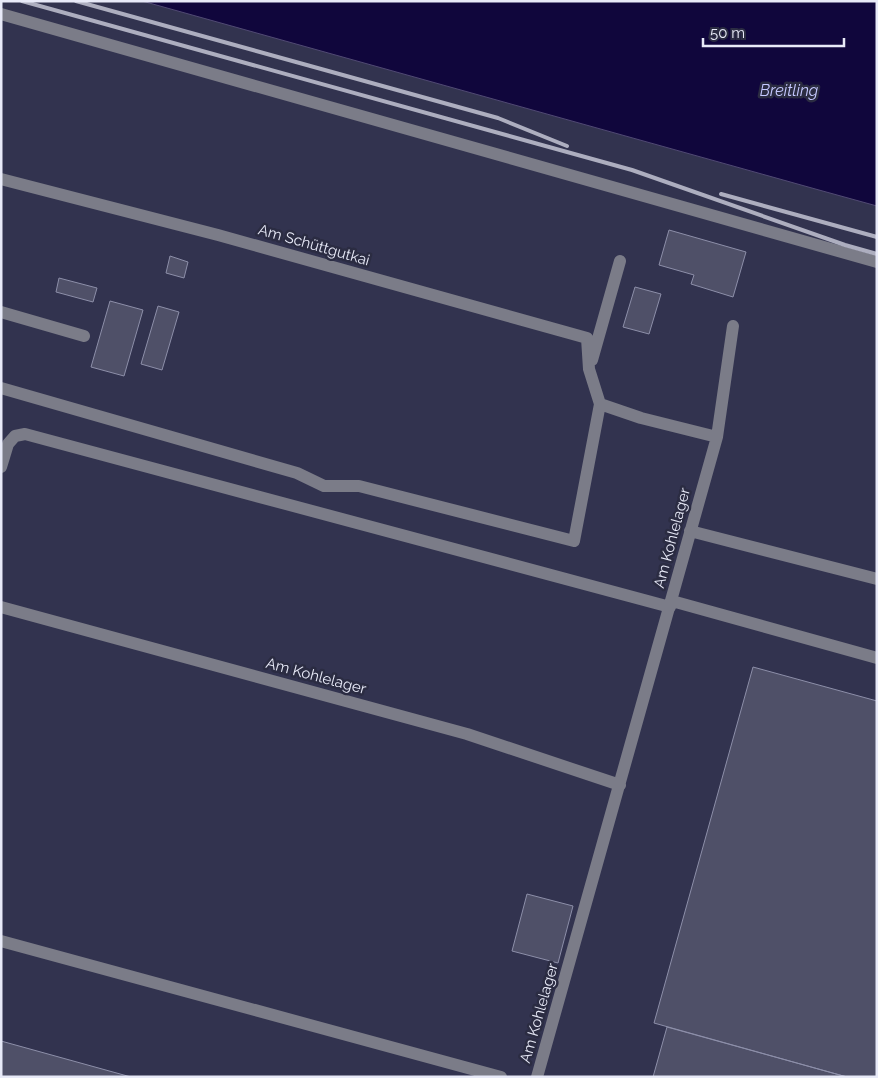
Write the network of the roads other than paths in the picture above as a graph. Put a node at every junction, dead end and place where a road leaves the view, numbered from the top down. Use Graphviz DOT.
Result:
graph roads {
  1 [pos="1,14"];
  2 [pos="1,179"];
  3 [pos="620,261"];
  4 [pos="877,262"];
  5 [pos="1,312"];
  6 [pos="733,326"];
  7 [pos="84,336"];
  8 [pos="589,369"];
  9 [pos="1,388"];
  10 [pos="600,404"];
  11 [pos="717,437"];
  12 [pos="1,467"];
  13 [pos="690,531"];
  14 [pos="877,579"];
  15 [pos="671,604"];
  16 [pos="1,607"];
  17 [pos="877,658"];
  18 [pos="620,784"];
  19 [pos="1,941"];
  20 [pos="501,1077"];
  21 [pos="537,1077"];
  1 -- 4 [label="street"];
  2 -- 8 [label="street, Am Schüttgutkai"];
  3 -- 8 [label="street"];
  5 -- 7 [label="street"];
  6 -- 11 [label="street, Am Kohlelager"];
  8 -- 10 [label="street, Am Schüttgutkai"];
  9 -- 10 [label="street"];
  10 -- 11 [label="street"];
  11 -- 13 [label="street, Am Kohlelager"];
  12 -- 15 [label="street"];
  13 -- 14 [label="street"];
  13 -- 15 [label="street, Am Kohlelager"];
  15 -- 17 [label="street"];
  15 -- 18 [label="street, Am Kohlelager"];
  16 -- 18 [label="street, Am Kohlelager"];
  18 -- 21 [label="street, Am Kohlelager"];
  19 -- 20 [label="street"];
}
